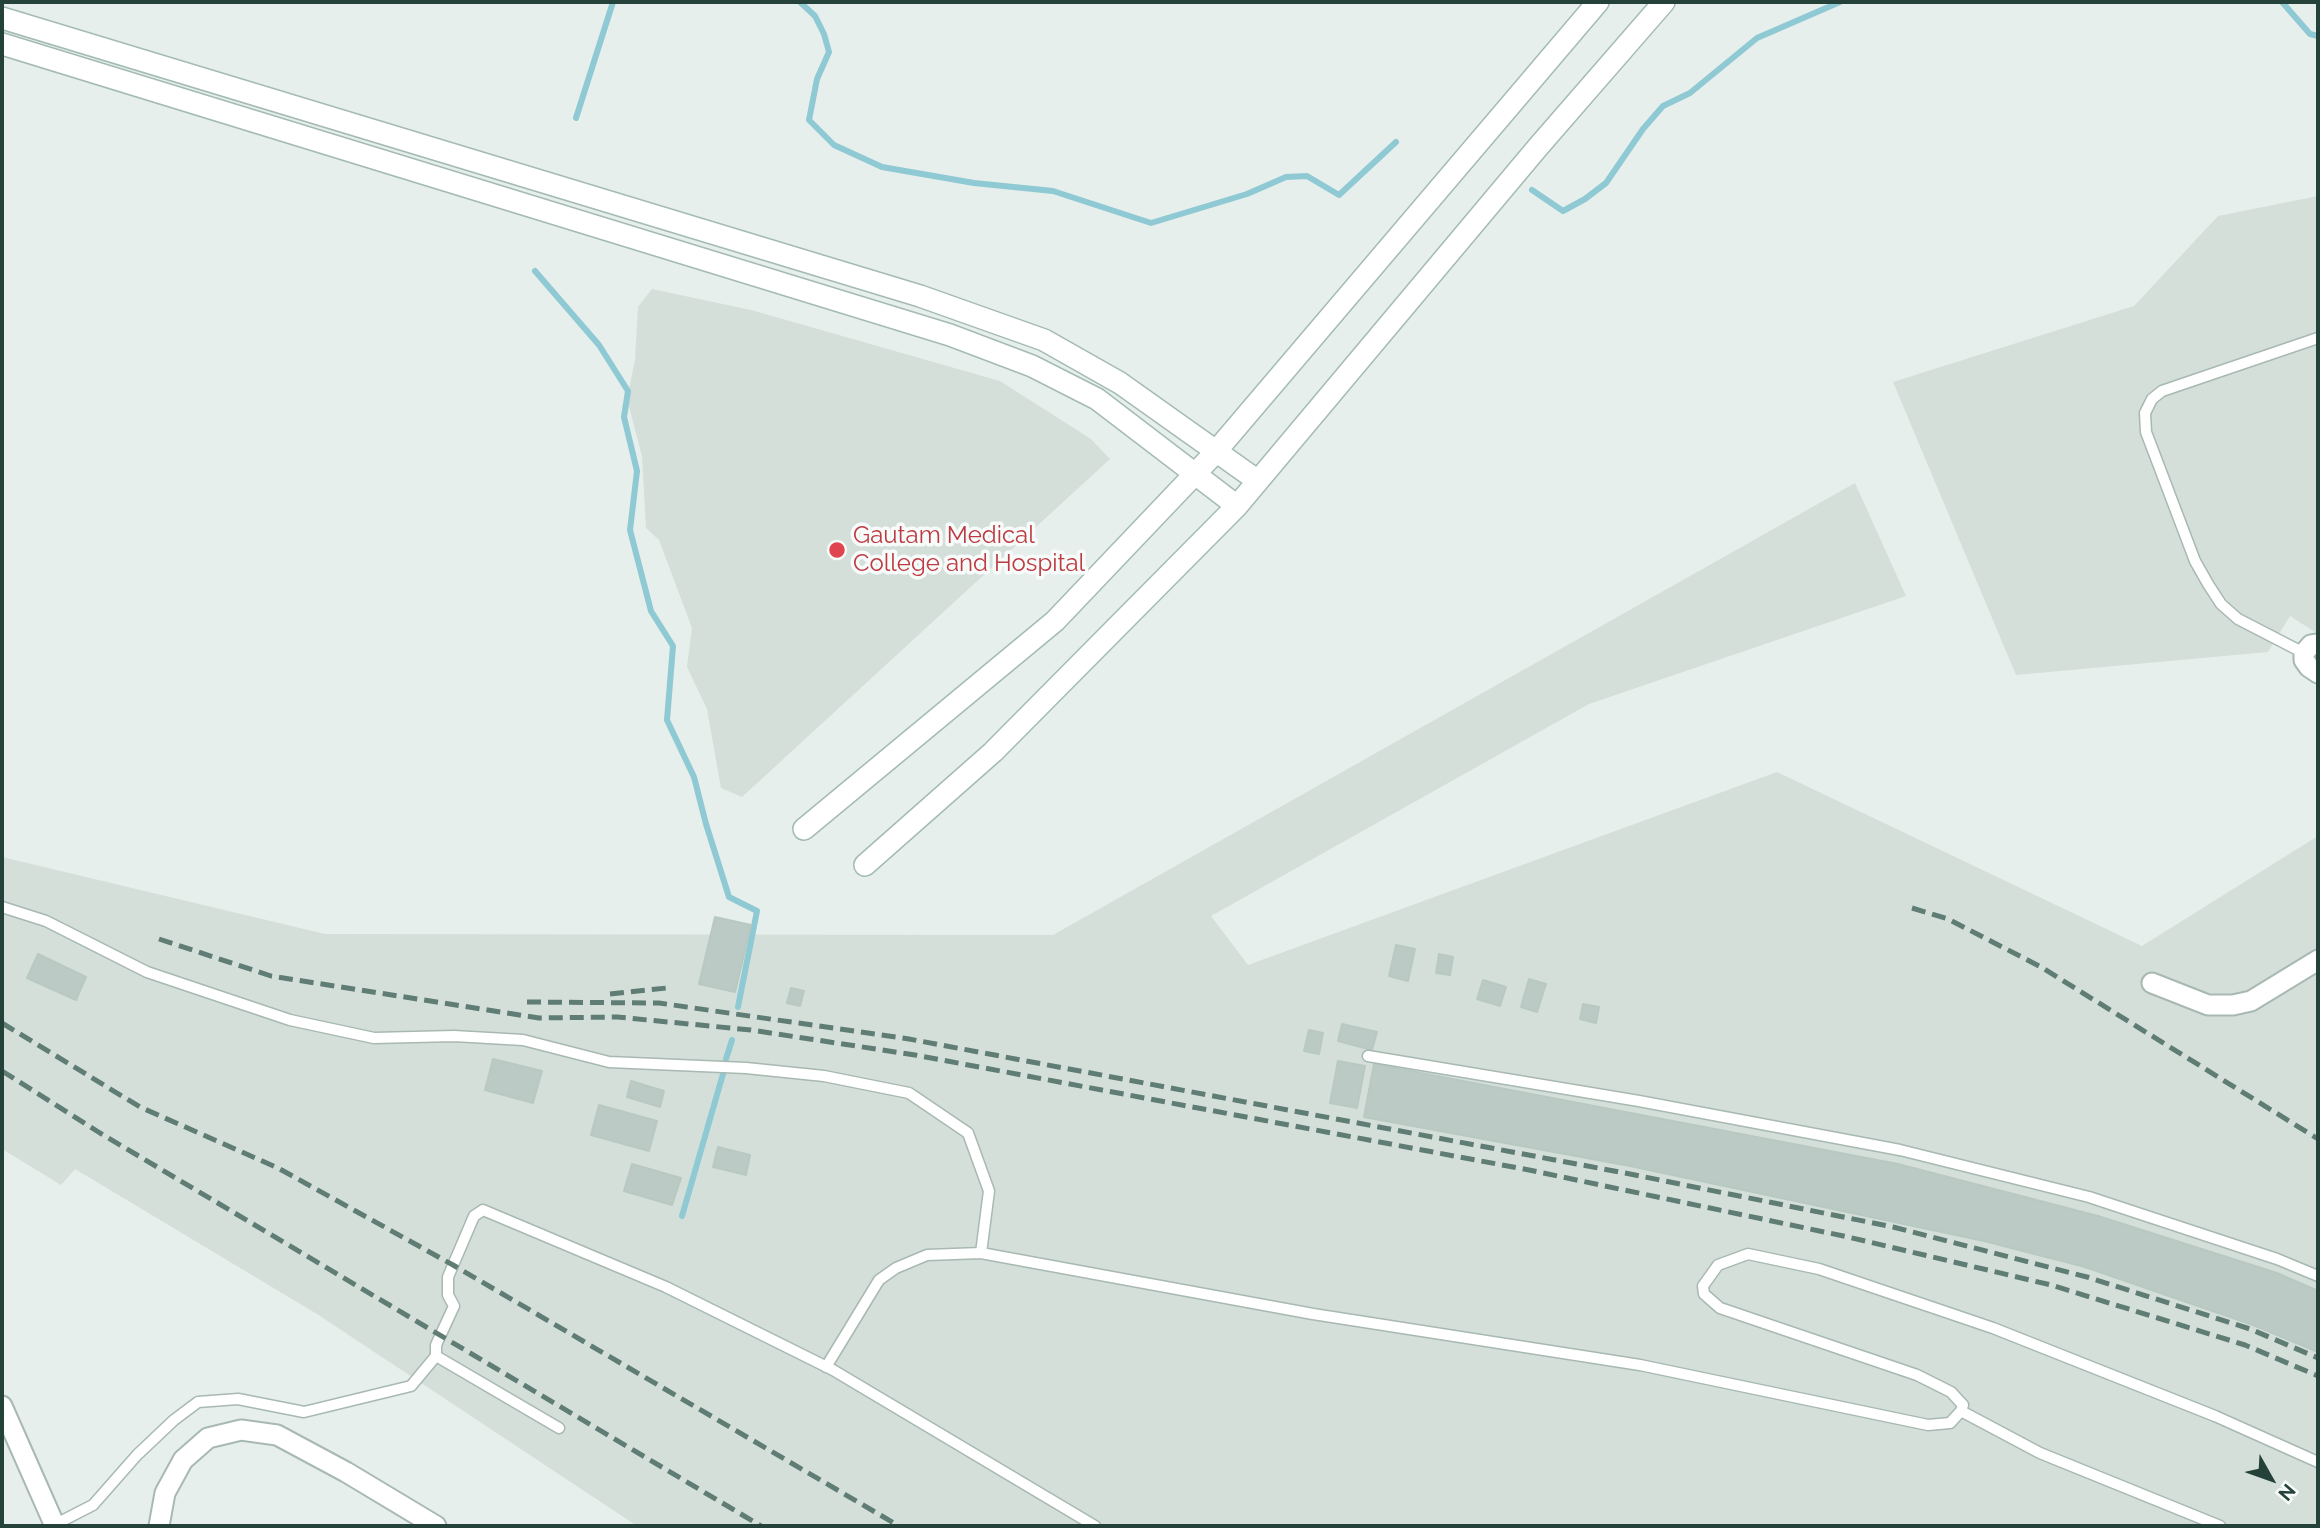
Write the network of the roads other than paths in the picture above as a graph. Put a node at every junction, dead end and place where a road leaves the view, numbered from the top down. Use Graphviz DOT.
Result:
graph roads {
  1 [pos="1598,2"];
  2 [pos="1664,2"];
  3 [pos="2,18"];
  4 [pos="2,44"];
  5 [pos="2318,338"];
  6 [pos="1216,451"];
  7 [pos="1195,474"];
  8 [pos="1258,481"];
  9 [pos="1237,506"];
  10 [pos="2311,649"];
  11 [pos="2318,673"];
  12 [pos="804,828"];
  13 [pos="865,865"];
  14 [pos="2,907"];
  15 [pos="2318,960"];
  16 [pos="2152,983"];
  17 [pos="1368,1056"];
  18 [pos="981,1253"];
  19 [pos="2318,1276"];
  20 [pos="436,1356"];
  21 [pos="826,1367"];
  22 [pos="2,1406"];
  23 [pos="1961,1411"];
  24 [pos="559,1428"];
  25 [pos="2318,1462"];
  26 [pos="54,1526"];
  27 [pos="159,1526"];
  28 [pos="436,1526"];
  29 [pos="1095,1526"];
  30 [pos="2220,1526"];
  1 -- 6 [label="street"];
  2 -- 8 [label="street"];
  3 -- 6 [label="street"];
  4 -- 7 [label="street"];
  5 -- 10 [label="lane"];
  6 -- 7 [label="street"];
  6 -- 8 [label="street"];
  7 -- 9 [label="street"];
  7 -- 12 [label="street"];
  8 -- 9 [label="street"];
  9 -- 13 [label="street"];
  10 -- 11 [label="street"];
  14 -- 18 [label="lane"];
  15 -- 16 [label="street"];
  17 -- 19 [label="lane"];
  18 -- 21 [label="lane"];
  18 -- 23 [label="lane"];
  20 -- 21 [label="lane"];
  20 -- 24 [label="lane"];
  20 -- 26 [label="lane"];
  21 -- 29 [label="lane"];
  22 -- 26 [label="street"];
  23 -- 25 [label="lane"];
  23 -- 30 [label="lane"];
  27 -- 28 [label="street"];
}
